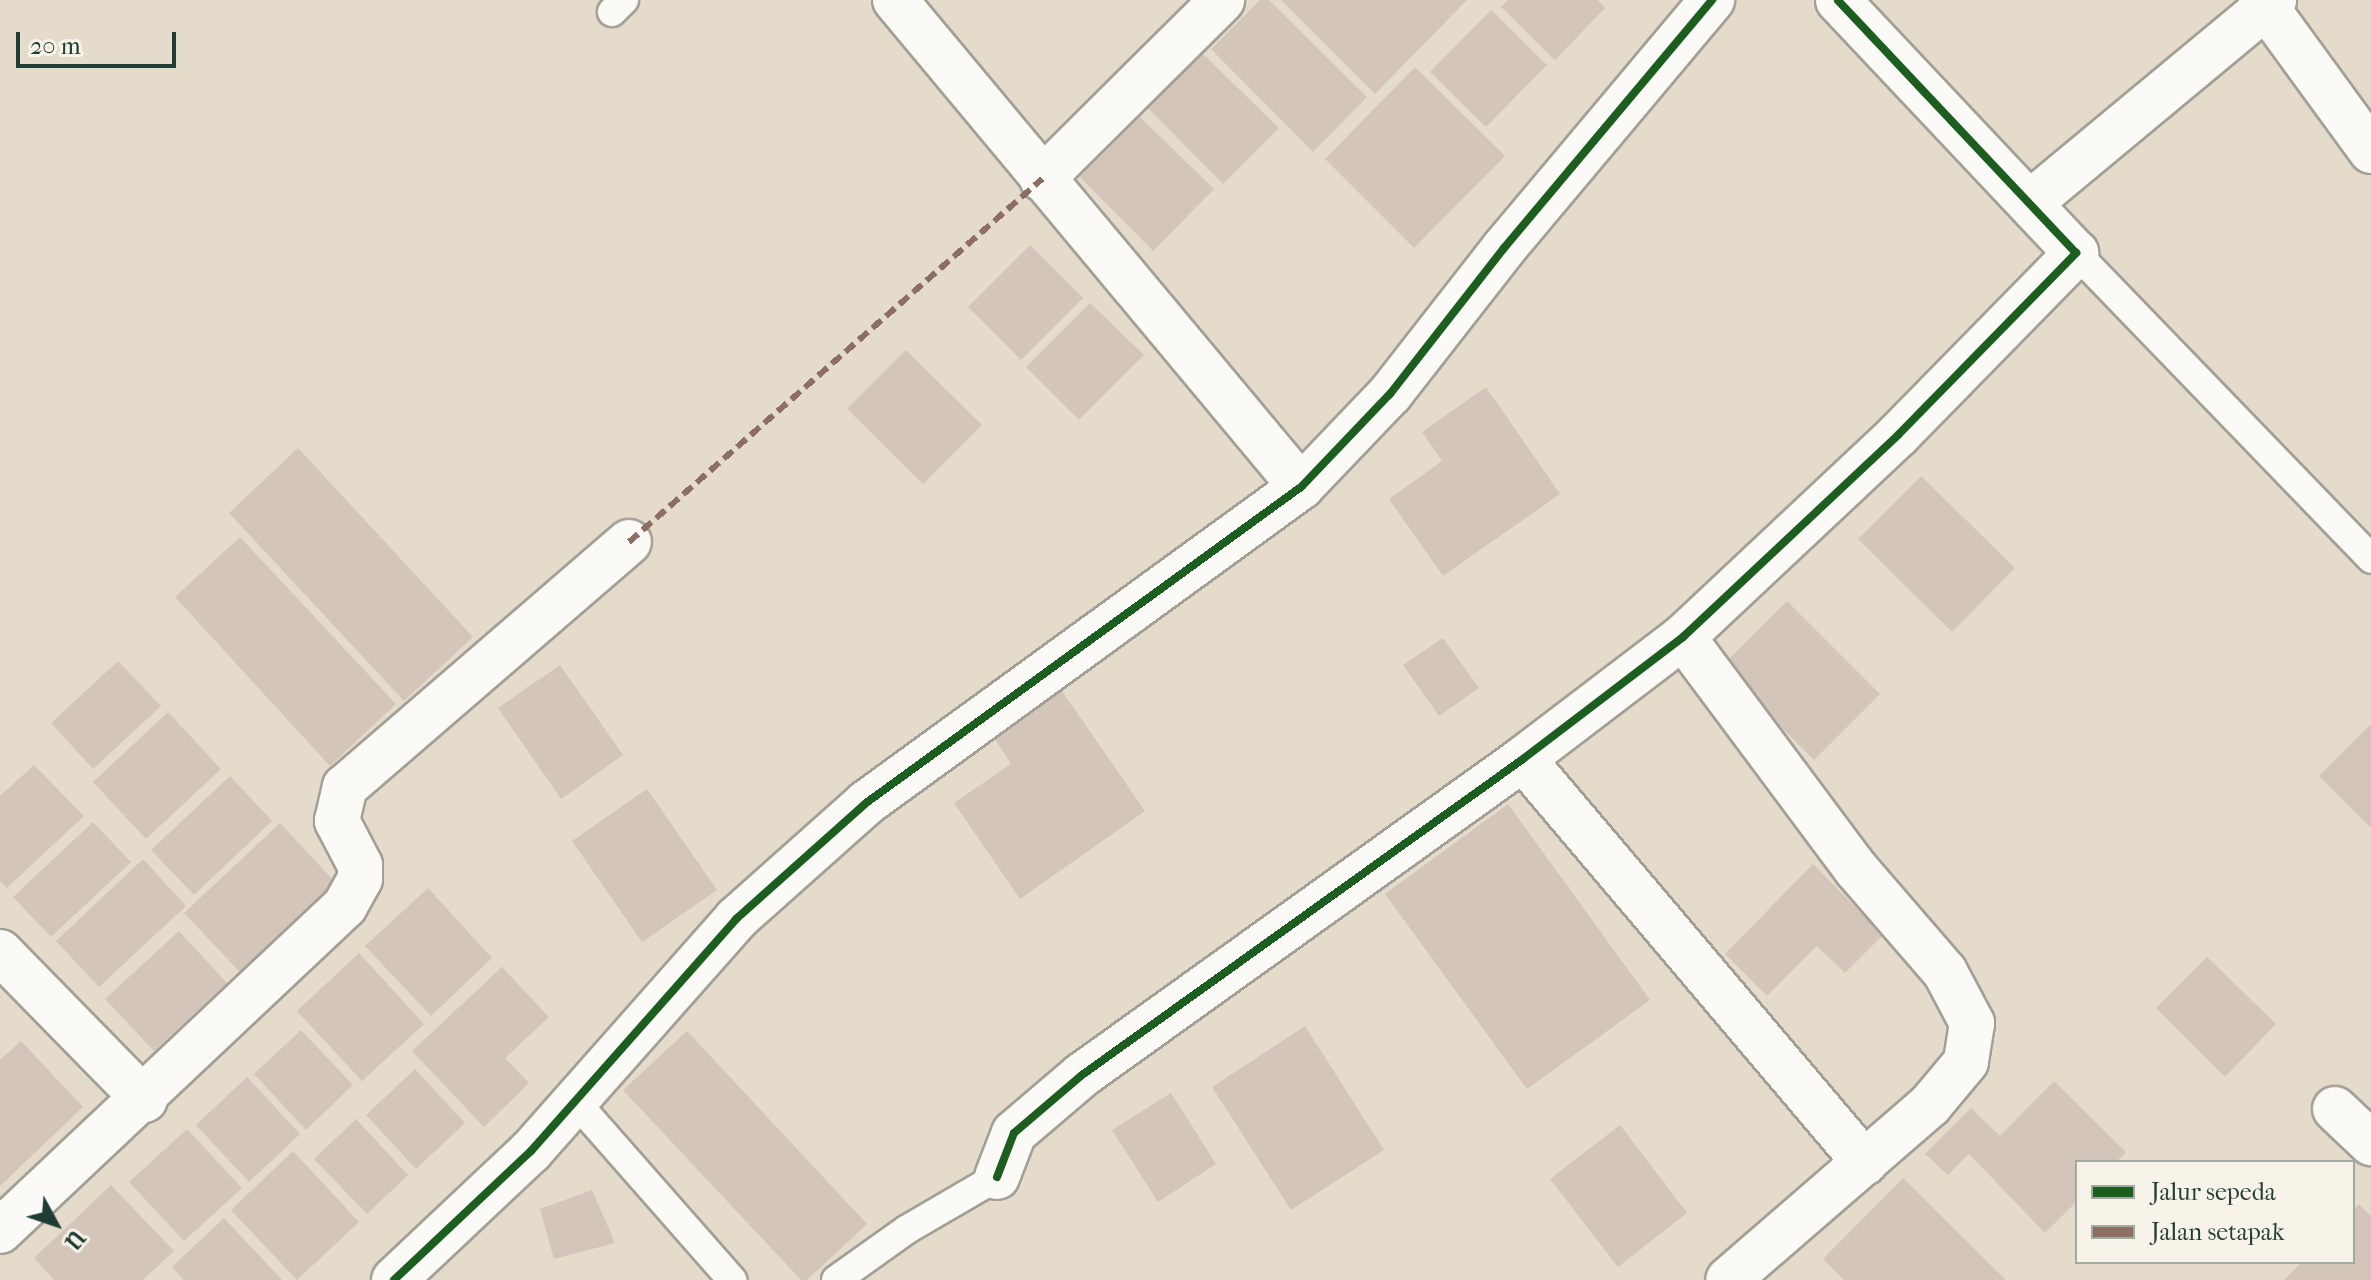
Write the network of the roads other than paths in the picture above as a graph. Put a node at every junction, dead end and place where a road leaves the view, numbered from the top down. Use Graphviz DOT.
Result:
graph roads {
  1 [pos="895,0"];
  2 [pos="1222,0"];
  3 [pos="1712,0"];
  4 [pos="1838,0"];
  5 [pos="2267,2"];
  6 [pos="2371,151"];
  7 [pos="1042,179"];
  8 [pos="2031,202"];
  9 [pos="2076,253"];
  10 [pos="1301,487"];
  11 [pos="629,542"];
  12 [pos="2371,559"];
  13 [pos="1683,637"];
  14 [pos="1523,759"];
  15 [pos="0,952"];
  16 [pos="145,1100"];
  17 [pos="574,1100"];
  18 [pos="2335,1109"];
  19 [pos="2371,1143"];
  20 [pos="1865,1163"];
  21 [pos="997,1177"];
  22 [pos="0,1231"];
  23 [pos="394,1280"];
  24 [pos="732,1280"];
  25 [pos="836,1280"];
  26 [pos="1728,1280"];
  1 -- 7 [label="street"];
  2 -- 7 [label="street"];
  3 -- 10 [label="street"];
  4 -- 8 [label="street"];
  5 -- 6 [label="street"];
  5 -- 8 [label="street"];
  7 -- 10 [label="street"];
  8 -- 9 [label="street"];
  9 -- 12 [label="lane"];
  9 -- 13 [label="street"];
  10 -- 17 [label="street"];
  11 -- 16 [label="street"];
  13 -- 14 [label="street"];
  13 -- 20 [label="street"];
  14 -- 20 [label="street"];
  14 -- 21 [label="street"];
  15 -- 16 [label="street"];
  16 -- 22 [label="street"];
  17 -- 23 [label="street"];
  17 -- 24 [label="lane"];
  18 -- 19 [label="street"];
  20 -- 26 [label="street"];
  21 -- 25 [label="lane"];
}
